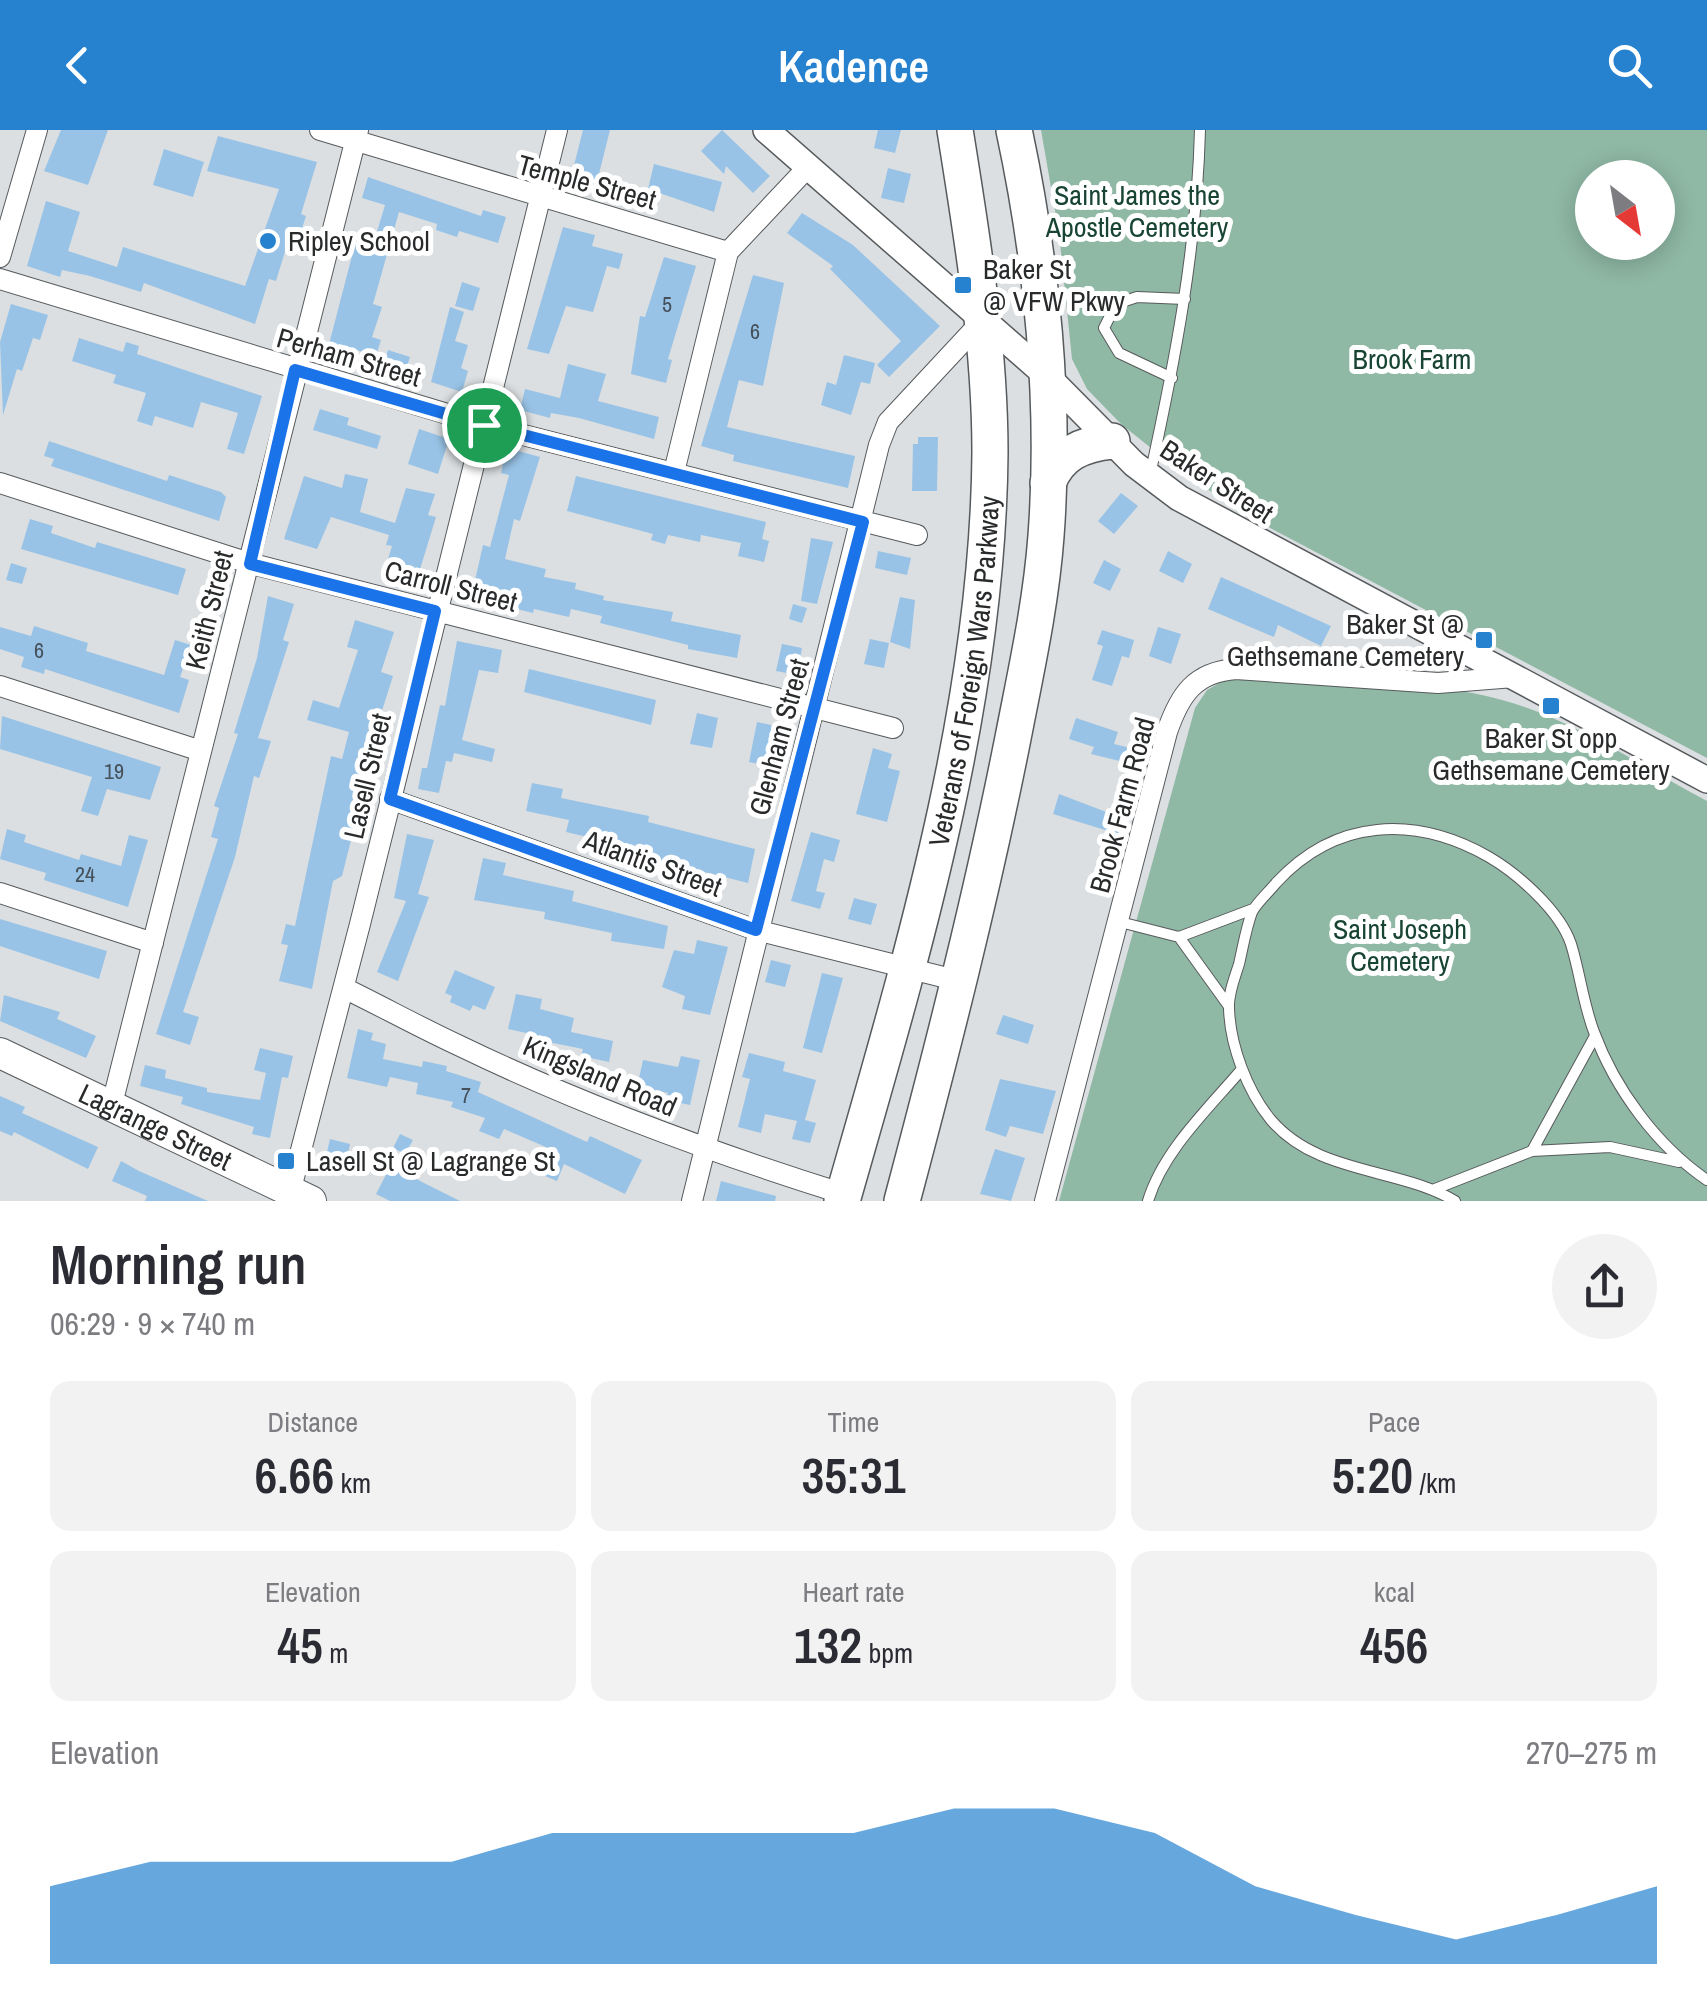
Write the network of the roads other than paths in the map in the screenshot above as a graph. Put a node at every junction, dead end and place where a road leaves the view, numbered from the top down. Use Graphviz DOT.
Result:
graph roads {
  1 [pos="37,130"];
  2 [pos="320,130"];
  3 [pos="556,130"];
  4 [pos="766,130"];
  5 [pos="955,130"];
  6 [pos="1014,130"];
  7 [pos="1200,130"];
  8 [pos="356,136"];
  9 [pos="808,167"];
  10 [pos="540,199"];
  11 [pos="728,252"];
  12 [pos="0,257"];
  13 [pos="0,279"];
  14 [pos="1184,299"];
  15 [pos="982,321"];
  16 [pos="295,370"];
  17 [pos="1045,374"];
  18 [pos="1172,378"];
  19 [pos="484,425"];
  20 [pos="1112,441"];
  21 [pos="674,472"];
  22 [pos="1150,476"];
  23 [pos="0,483"];
  24 [pos="1048,483"];
  25 [pos="863,522"];
  26 [pos="917,535"];
  27 [pos="250,564"];
  28 [pos="435,611"];
  29 [pos="1514,677"];
  30 [pos="0,686"];
  31 [pos="815,708"];
  32 [pos="893,728"];
  33 [pos="201,752"];
  34 [pos="1707,780"];
  35 [pos="390,799"];
  36 [pos="0,893"];
  37 [pos="1253,909"];
  38 [pos="1120,922"];
  39 [pos="756,930"];
  40 [pos="1179,937"];
  41 [pos="153,942"];
  42 [pos="906,971"];
  43 [pos="958,981"];
  44 [pos="344,988"];
  45 [pos="1228,1005"];
  46 [pos="1596,1036"];
  47 [pos="0,1053"];
  48 [pos="1242,1069"];
  49 [pos="112,1104"];
  50 [pos="704,1149"];
  51 [pos="1532,1150"];
  52 [pos="1680,1162"];
  53 [pos="1707,1180"];
  54 [pos="1434,1188"];
  55 [pos="843,1197"];
  56 [pos="296,1198"];
  57 [pos="692,1201"];
  58 [pos="902,1201"];
  59 [pos="1046,1201"];
  60 [pos="1148,1201"];
  61 [pos="1456,1201"];
  1 -- 12 [label="street"];
  2 -- 8 [label="street, Temple Street"];
  3 -- 10 [label="street, Lasell Street"];
  4 -- 9 [label="street, Baker Street"];
  5 -- 15 [label="highway, Veterans of Foreign Wars Parkway"];
  6 -- 17 [label="highway, Veterans of Foreign Wars Parkway"];
  7 -- 14 [label="lane"];
  8 -- 10 [label="street, Temple Street"];
  8 -- 16 [label="street, Keith Street"];
  9 -- 11 [label="street"];
  9 -- 15 [label="street, Baker Street"];
  10 -- 11 [label="street, Temple Street"];
  10 -- 19 [label="street, Lasell Street"];
  11 -- 21 [label="street"];
  13 -- 16 [label="street, Perham Street"];
  14 -- 18 [label="lane"];
  14 -- 18 [label="lane"];
  15 -- 17 [label="street, Baker Street"];
  15 -- 25 [label="street, Glenham Street"];
  15 -- 42 [label="highway, Veterans of Foreign Wars Parkway"];
  16 -- 19 [label="street, Perham Street"];
  16 -- 27 [label="street, Keith Street"];
  17 -- 20 [label="street, Baker Street"];
  17 -- 24 [label="highway, Veterans of Foreign Wars Parkway"];
  18 -- 22 [label="lane"];
  19 -- 21 [label="street, Perham Street"];
  19 -- 28 [label="street, Lasell Street"];
  20 -- 22 [label="street, Baker Street"];
  20 -- 24 [label="highway"];
  21 -- 25 [label="street, Perham Street"];
  22 -- 29 [label="street, Baker Street"];
  23 -- 27 [label="street, Carroll Street"];
  24 -- 43 [label="highway, Veterans of Foreign Wars Parkway"];
  25 -- 26 [label="street, Perham Street"];
  25 -- 31 [label="street, Glenham Street"];
  27 -- 28 [label="street, Carroll Street"];
  27 -- 33 [label="street, Keith Street"];
  28 -- 31 [label="street, Carroll Street"];
  28 -- 35 [label="street, Lasell Street"];
  29 -- 34 [label="street, Baker Street"];
  29 -- 38 [label="street, Brook Farm Road"];
  30 -- 33 [label="street"];
  31 -- 32 [label="street, Carroll Street"];
  31 -- 39 [label="street, Glenham Street"];
  33 -- 41 [label="street, Keith Street"];
  35 -- 39 [label="street, Atlantis Street"];
  35 -- 44 [label="street, Lasell Street"];
  36 -- 41 [label="street"];
  37 -- 40 [label="lane"];
  37 -- 45 [label="lane"];
  37 -- 46 [label="lane"];
  38 -- 40 [label="lane"];
  38 -- 59 [label="street, Brook Farm Road"];
  39 -- 42 [label="street, Atlantis Street"];
  39 -- 50 [label="street, Glenham Street"];
  40 -- 45 [label="lane"];
  41 -- 49 [label="street, Keith Street"];
  42 -- 43 [label="street, Atlantis Street"];
  42 -- 55 [label="highway, Veterans of Foreign Wars Parkway"];
  43 -- 58 [label="highway, Veterans of Foreign Wars Parkway"];
  44 -- 50 [label="street, Kingsland Road"];
  44 -- 56 [label="street, Lasell Street"];
  45 -- 48 [label="lane"];
  46 -- 51 [label="lane"];
  46 -- 52 [label="lane"];
  47 -- 49 [label="main road, Lagrange Street"];
  48 -- 54 [label="lane"];
  48 -- 60 [label="lane"];
  49 -- 56 [label="main road, Lagrange Street"];
  50 -- 55 [label="street, Kingsland Road"];
  50 -- 57 [label="street, Glenham Street"];
  51 -- 52 [label="lane"];
  51 -- 54 [label="lane"];
  52 -- 53 [label="lane"];
  54 -- 61 [label="lane"];
}
